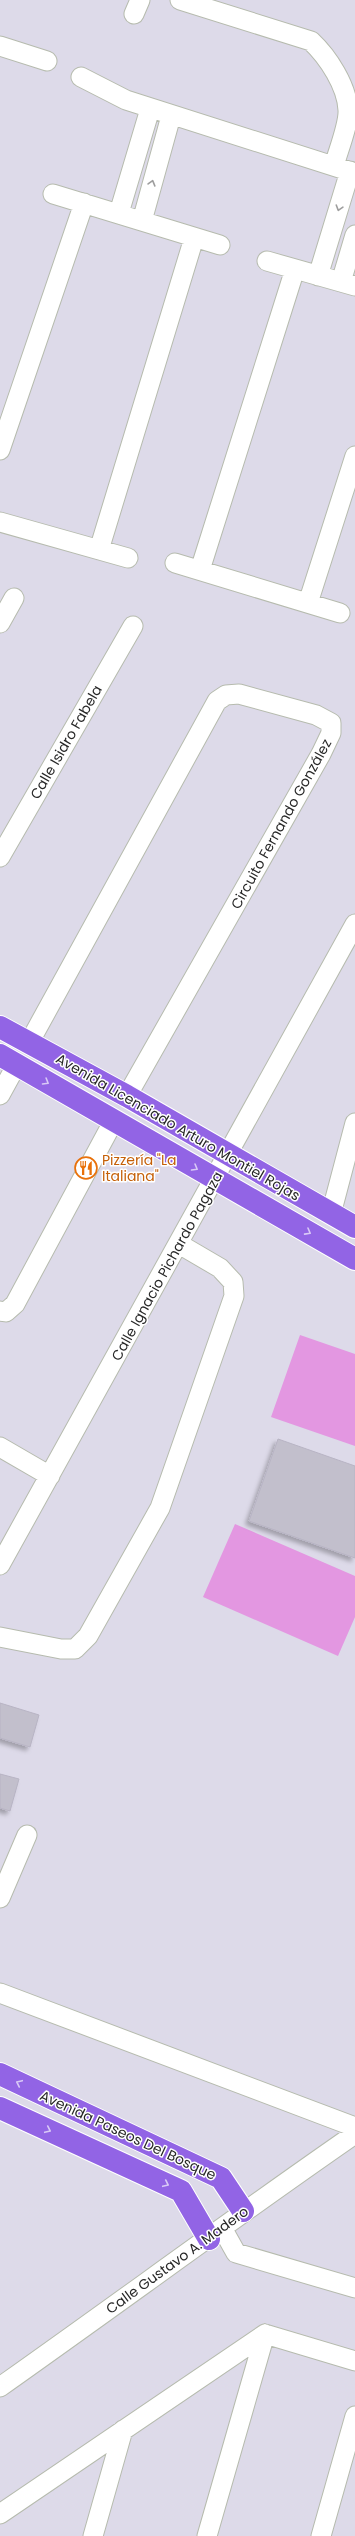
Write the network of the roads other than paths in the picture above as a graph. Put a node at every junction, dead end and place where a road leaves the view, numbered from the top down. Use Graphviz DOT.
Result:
graph roads {
  1 [pos="180,0"];
  2 [pos="0,46"];
  3 [pos="47,61"];
  4 [pos="81,77"];
  5 [pos="150,109"];
  6 [pos="171,116"];
  7 [pos="346,170"];
  8 [pos="53,194"];
  9 [pos="84,204"];
  10 [pos="119,213"];
  11 [pos="142,221"];
  12 [pos="355,235"];
  13 [pos="194,238"];
  14 [pos="220,245"];
  15 [pos="267,261"];
  16 [pos="295,269"];
  17 [pos="318,276"];
  18 [pos="348,284"];
  19 [pos="0,450"];
  20 [pos="355,456"];
  21 [pos="0,522"];
  22 [pos="99,550"];
  23 [pos="128,558"];
  24 [pos="175,563"];
  25 [pos="200,570"];
  26 [pos="14,598"];
  27 [pos="308,603"];
  28 [pos="340,613"];
  29 [pos="0,623"];
  30 [pos="133,626"];
  31 [pos="0,857"];
  32 [pos="355,924"];
  33 [pos="0,1027"];
  34 [pos="29,1043"];
  35 [pos="8,1060"];
  36 [pos="0,1095"];
  37 [pos="127,1096"];
  38 [pos="113,1122"];
  39 [pos="355,1123"];
  40 [pos="228,1156"];
  41 [pos="215,1180"];
  42 [pos="332,1214"];
  43 [pos="355,1227"];
  44 [pos="179,1244"];
  45 [pos="355,1259"];
  46 [pos="0,1311"];
  47 [pos="0,1447"];
  48 [pos="50,1476"];
  49 [pos="0,1565"];
  50 [pos="0,1637"];
  51 [pos="26,1835"];
  52 [pos="0,1898"];
  53 [pos="0,1993"];
  54 [pos="0,2074"];
  55 [pos="0,2108"];
  56 [pos="355,2127"];
  57 [pos="355,2134"];
  58 [pos="244,2211"];
  59 [pos="216,2233"];
  60 [pos="355,2288"];
  61 [pos="265,2334"];
  62 [pos="355,2361"];
  63 [pos="0,2387"];
  64 [pos="355,2416"];
  65 [pos="123,2430"];
  66 [pos="0,2514"];
  67 [pos="93,2536"];
  68 [pos="207,2536"];
  69 [pos="321,2536"];
  1 -- 7 [label="street"];
  2 -- 3 [label="street"];
  4 -- 5 [label="street"];
  5 -- 6 [label="street"];
  5 -- 10 [label="street"];
  6 -- 7 [label="street"];
  11 -- 6 [label="street, one-way"];
  7 -- 17 [label="street, one-way"];
  8 -- 9 [label="street"];
  9 -- 10 [label="street"];
  9 -- 19 [label="street"];
  10 -- 11 [label="street"];
  11 -- 13 [label="street"];
  12 -- 18 [label="street"];
  13 -- 14 [label="street"];
  13 -- 22 [label="street"];
  15 -- 16 [label="street"];
  16 -- 17 [label="street"];
  16 -- 25 [label="street"];
  17 -- 18 [label="street"];
  20 -- 27 [label="street"];
  21 -- 22 [label="street"];
  22 -- 23 [label="street"];
  24 -- 25 [label="street"];
  25 -- 27 [label="street"];
  26 -- 29 [label="street"];
  27 -- 28 [label="street"];
  30 -- 31 [label="street, Calle Isidro Fabela"];
  32 -- 40 [label="street, Calle Ignacio Pichardo Pagaza"];
  33 -- 34 [label="main road, Avenida Licenciado Arturo Montiel Rojas"];
  34 -- 37 [label="main road, Avenida Licenciado Arturo Montiel Rojas"];
  34 -- 37 [label="street, Circuito Fernando González"];
  35 -- 36 [label="street"];
  35 -- 38 [label="main road, Avenida Licenciado Arturo Montiel Rojas, one-way"];
  37 -- 40 [label="main road, Avenida Licenciado Arturo Montiel Rojas"];
  38 -- 41 [label="main road, Avenida Licenciado Arturo Montiel Rojas, one-way"];
  38 -- 46 [label="street"];
  39 -- 42 [label="street"];
  40 -- 41 [label="street, Calle Ignacio Pichardo Pagaza"];
  40 -- 42 [label="main road, Avenida Licenciado Arturo Montiel Rojas"];
  41 -- 44 [label="street, Calle Ignacio Pichardo Pagaza"];
  41 -- 45 [label="main road, Avenida Licenciado Arturo Montiel Rojas, one-way"];
  42 -- 43 [label="main road, Avenida Licenciado Arturo Montiel Rojas"];
  44 -- 48 [label="street, Calle Ignacio Pichardo Pagaza"];
  44 -- 50 [label="street"];
  47 -- 48 [label="street"];
  48 -- 49 [label="street, Calle Ignacio Pichardo Pagaza"];
  51 -- 52 [label="street"];
  53 -- 56 [label="street"];
  58 -- 54 [label="main road, Avenida Paseos Del Bosque, one-way"];
  55 -- 59 [label="main road, Avenida Paseos Del Bosque, one-way"];
  57 -- 58 [label="street, Calle Gustavo A. Madero"];
  58 -- 59 [label="street, Calle Gustavo A. Madero"];
  59 -- 60 [label="street"];
  59 -- 63 [label="street, Calle Gustavo A. Madero"];
  61 -- 62 [label="street"];
  61 -- 65 [label="street"];
  61 -- 68 [label="street"];
  64 -- 69 [label="street"];
  65 -- 66 [label="street"];
  65 -- 67 [label="street"];
}
